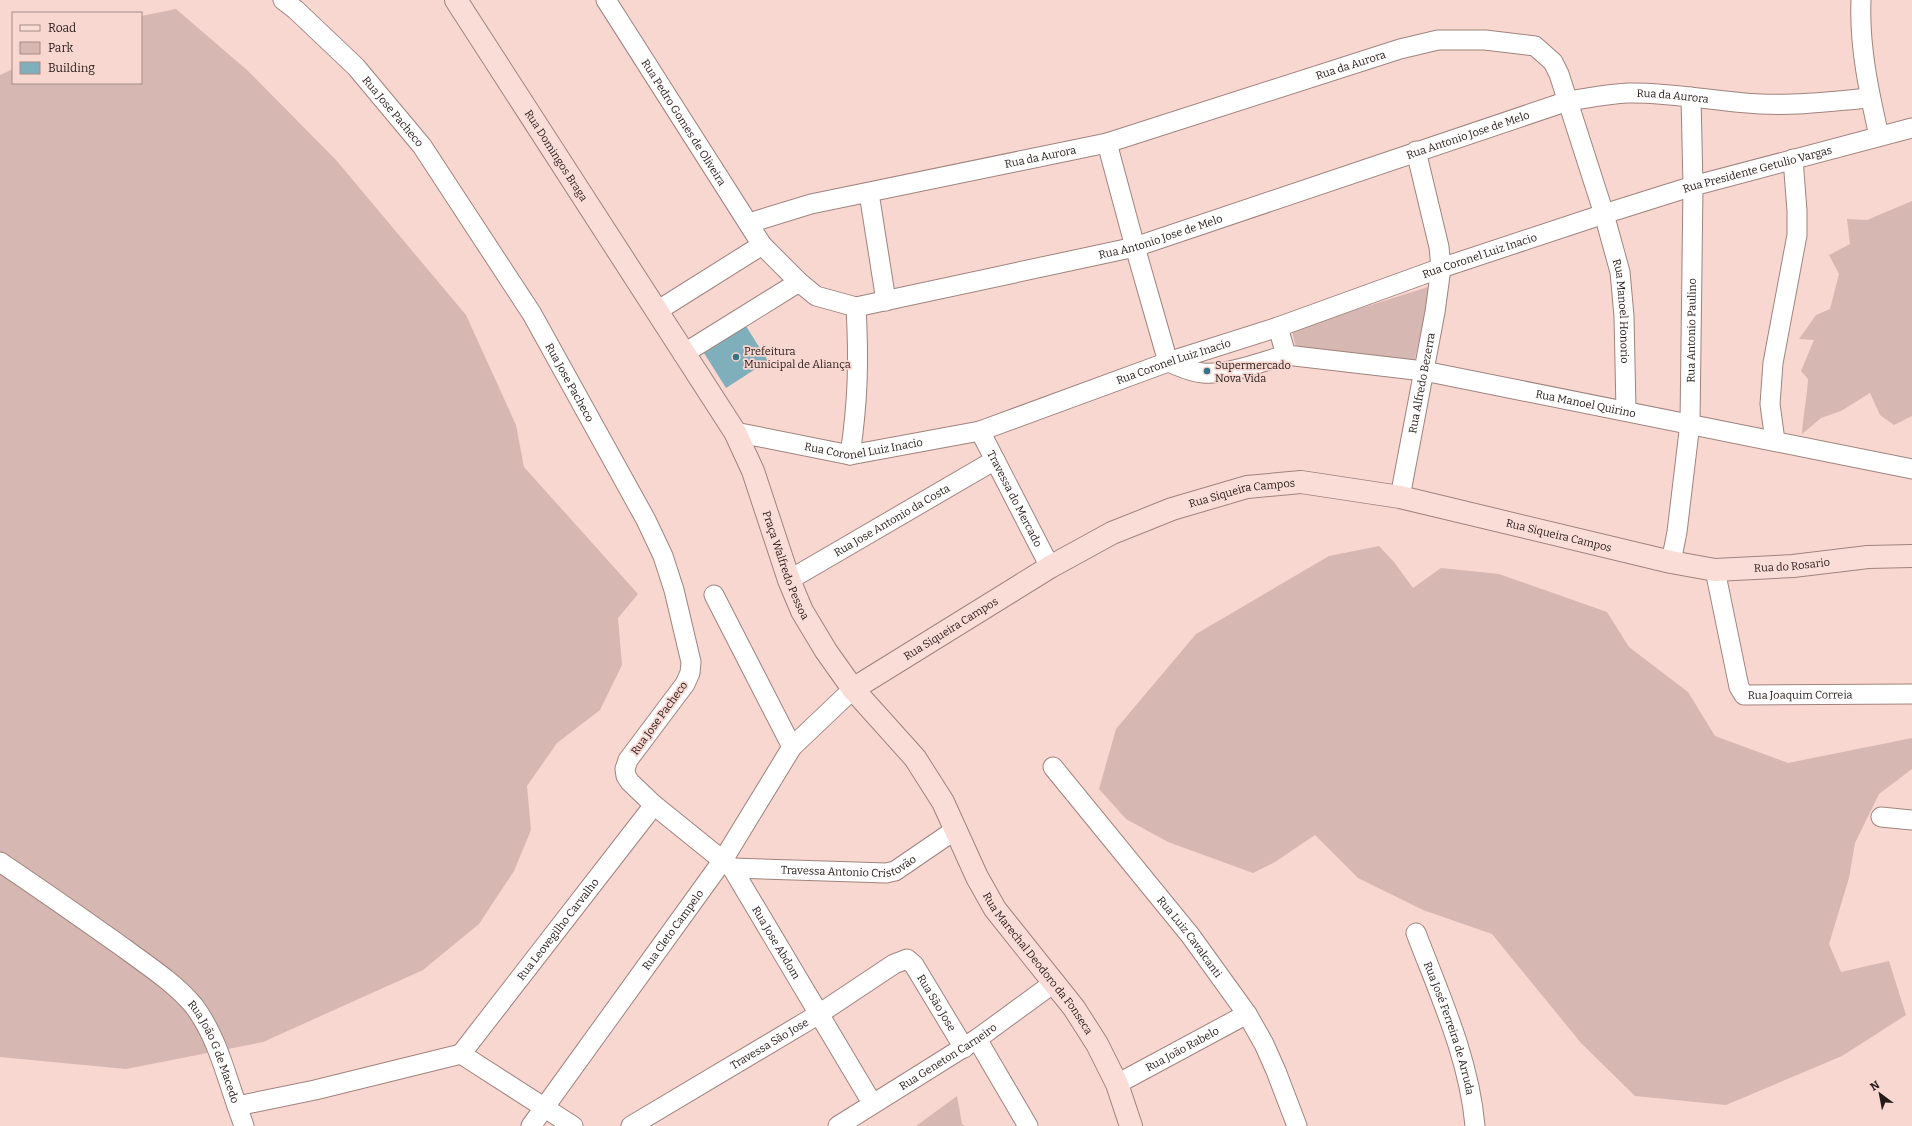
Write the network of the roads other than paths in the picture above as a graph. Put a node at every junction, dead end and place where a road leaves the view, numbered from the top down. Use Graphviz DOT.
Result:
graph roads {
  1 [pos="283,0"];
  2 [pos="456,0"];
  3 [pos="606,0"];
  4 [pos="1861,0"];
  5 [pos="1691,97"];
  6 [pos="1870,98"];
  7 [pos="1568,101"];
  8 [pos="1912,128"];
  9 [pos="1879,136"];
  10 [pos="1107,144"];
  11 [pos="1416,151"];
  12 [pos="1793,159"];
  13 [pos="1693,186"];
  14 [pos="869,193"];
  15 [pos="1604,214"];
  16 [pos="749,223"];
  17 [pos="762,245"];
  18 [pos="1134,247"];
  19 [pos="1441,268"];
  20 [pos="799,282"];
  21 [pos="886,301"];
  22 [pos="856,307"];
  23 [pos="657,311"];
  24 [pos="1278,327"];
  25 [pos="683,354"];
  26 [pos="1286,355"];
  27 [pos="1168,362"];
  28 [pos="1424,371"];
  29 [pos="1626,410"];
  30 [pos="1690,423"];
  31 [pos="980,431"];
  32 [pos="734,432"];
  33 [pos="1775,441"];
  34 [pos="850,455"];
  35 [pos="995,460"];
  36 [pos="1912,469"];
  37 [pos="1400,497"];
  38 [pos="1912,556"];
  39 [pos="1671,562"];
  40 [pos="1050,567"];
  41 [pos="1715,570"];
  42 [pos="789,580"];
  43 [pos="714,595"];
  44 [pos="853,689"];
  45 [pos="1912,694"];
  46 [pos="792,747"];
  47 [pos="1053,767"];
  48 [pos="943,802"];
  49 [pos="654,805"];
  50 [pos="1881,817"];
  51 [pos="1912,820"];
  52 [pos="956,830"];
  53 [pos="0,862"];
  54 [pos="727,864"];
  55 [pos="1416,932"];
  56 [pos="907,959"];
  57 [pos="1055,982"];
  58 [pos="819,1014"];
  59 [pos="1247,1014"];
  60 [pos="971,1044"];
  61 [pos="461,1054"];
  62 [pos="1117,1084"];
  63 [pos="872,1103"];
  64 [pos="237,1106"];
  65 [pos="545,1107"];
  66 [pos="244,1126"];
  67 [pos="531,1126"];
  68 [pos="573,1126"];
  69 [pos="631,1126"];
  70 [pos="838,1126"];
  71 [pos="1028,1126"];
  72 [pos="1131,1126"];
  73 [pos="1297,1126"];
  74 [pos="1475,1126"];
  1 -- 49 [label="street, Rua Jose Pacheco"];
  2 -- 23 [label="main road, Rua Domingos Braga"];
  3 -- 16 [label="street, Rua Pedro Gomes de Oliveira"];
  4 -- 6 [label="street"];
  5 -- 6 [label="street, Rua da Aurora"];
  5 -- 7 [label="street, Rua da Aurora"];
  5 -- 13 [label="street, Rua Antonio Paulino"];
  6 -- 9 [label="street"];
  7 -- 10 [label="street, Rua da Aurora"];
  7 -- 11 [label="street, Rua Antonio Jose de Melo"];
  7 -- 15 [label="street, Rua Manoel Honorio"];
  8 -- 9 [label="street, Rua Presidente Getulio Vargas"];
  9 -- 12 [label="street, Rua Presidente Getulio Vargas"];
  10 -- 14 [label="street, Rua da Aurora"];
  10 -- 18 [label="street"];
  11 -- 18 [label="street, Rua Antonio Jose de Melo"];
  11 -- 19 [label="street, Rua Alfredo Bezerra"];
  12 -- 13 [label="street, Rua Presidente Getulio Vargas"];
  12 -- 33 [label="street"];
  13 -- 15 [label="street, Rua Presidente Getulio Vargas"];
  13 -- 30 [label="street, Rua Antonio Paulino"];
  14 -- 16 [label="street, Rua da Aurora"];
  14 -- 21 [label="street"];
  15 -- 19 [label="street, Rua Coronel Luiz Inacio"];
  15 -- 29 [label="street, Rua Manoel Honorio"];
  16 -- 17 [label="street, Rua Pedro Gomes de Oliveira"];
  17 -- 20 [label="street, Rua Antonio Jose de Melo"];
  17 -- 23 [label="street"];
  18 -- 21 [label="street, Rua Antonio Jose de Melo"];
  18 -- 27 [label="street"];
  19 -- 24 [label="street, Rua Coronel Luiz Inacio"];
  19 -- 28 [label="street, Rua Alfredo Bezerra"];
  20 -- 22 [label="street, Rua Antonio Jose de Melo"];
  20 -- 25 [label="street"];
  21 -- 22 [label="street, Rua Antonio Jose de Melo"];
  22 -- 34 [label="street"];
  23 -- 25 [label="main road, Praça Walfredo Pessoa"];
  24 -- 26 [label="street"];
  24 -- 27 [label="street, Rua Coronel Luiz Inacio"];
  25 -- 32 [label="main road, Praça Walfredo Pessoa"];
  26 -- 27 [label="street"];
  26 -- 28 [label="street, Rua Manoel Quirino"];
  27 -- 31 [label="street, Rua Coronel Luiz Inacio"];
  28 -- 29 [label="street, Rua Manoel Quirino"];
  28 -- 37 [label="street, Rua Alfredo Bezerra"];
  29 -- 30 [label="street, Rua Manoel Quirino"];
  30 -- 33 [label="street, Rua Manoel Quirino"];
  30 -- 39 [label="street, Rua Antonio Paulino"];
  31 -- 34 [label="street, Rua Coronel Luiz Inacio"];
  31 -- 35 [label="street, Travessa do Mercado"];
  32 -- 34 [label="street, Rua Coronel Luiz Inacio"];
  32 -- 42 [label="main road, Praça Walfredo Pessoa"];
  33 -- 36 [label="street, Rua Manoel Quirino"];
  35 -- 40 [label="street, Travessa do Mercado"];
  35 -- 42 [label="street, Rua Jose Antonio da Costa"];
  37 -- 39 [label="main road, Rua Siqueira Campos"];
  37 -- 40 [label="main road, Rua Siqueira Campos"];
  38 -- 41 [label="main road, Rua do Rosario"];
  39 -- 41 [label="main road, Rua do Rosario"];
  40 -- 44 [label="main road, Rua Siqueira Campos"];
  41 -- 45 [label="street, Rua Joaquim Correia"];
  42 -- 44 [label="main road, Praça Walfredo Pessoa"];
  43 -- 46 [label="street"];
  44 -- 46 [label="street, Rua Cleto Campelo"];
  44 -- 48 [label="main road, Praça Walfredo Pessoa"];
  46 -- 54 [label="street, Rua Cleto Campelo"];
  47 -- 59 [label="street, Rua Luiz Cavalcanti"];
  48 -- 52 [label="main road, Rua Marechal Deodoro da Fonseca"];
  49 -- 54 [label="street, Rua Jose Abdom"];
  49 -- 61 [label="street, Rua Leovegilho Carvalho"];
  50 -- 51 [label="street"];
  52 -- 54 [label="street, Travessa Antonio Cristovão"];
  52 -- 57 [label="main road, Rua Marechal Deodoro da Fonseca"];
  53 -- 64 [label="street, Rua João G de Macedo"];
  54 -- 58 [label="street, Rua Jose Abdom"];
  54 -- 65 [label="street, Rua Cleto Campelo"];
  55 -- 74 [label="street, Rua José Ferreira de Arruda"];
  56 -- 58 [label="street, Travessa São Jose"];
  56 -- 60 [label="street, Rua São Jose"];
  57 -- 60 [label="street, Rua Geneton Carneiro"];
  57 -- 62 [label="main road, Rua Marechal Deodoro da Fonseca"];
  58 -- 63 [label="street, Rua Jose Abdom"];
  58 -- 69 [label="street, Travessa São Jose"];
  59 -- 62 [label="street, Rua João Rabelo"];
  59 -- 73 [label="street, Rua Luiz Cavalcanti"];
  60 -- 63 [label="street, Rua Geneton Carneiro"];
  60 -- 71 [label="street, Rua São Jose"];
  61 -- 64 [label="street, Rua João G de Macedo"];
  61 -- 65 [label="street"];
  62 -- 72 [label="main road, Rua Marechal Deodoro da Fonseca"];
  63 -- 70 [label="street, Rua Geneton Carneiro"];
  64 -- 66 [label="street"];
  65 -- 67 [label="street, Rua Cleto Campelo"];
  65 -- 68 [label="street"];
}
